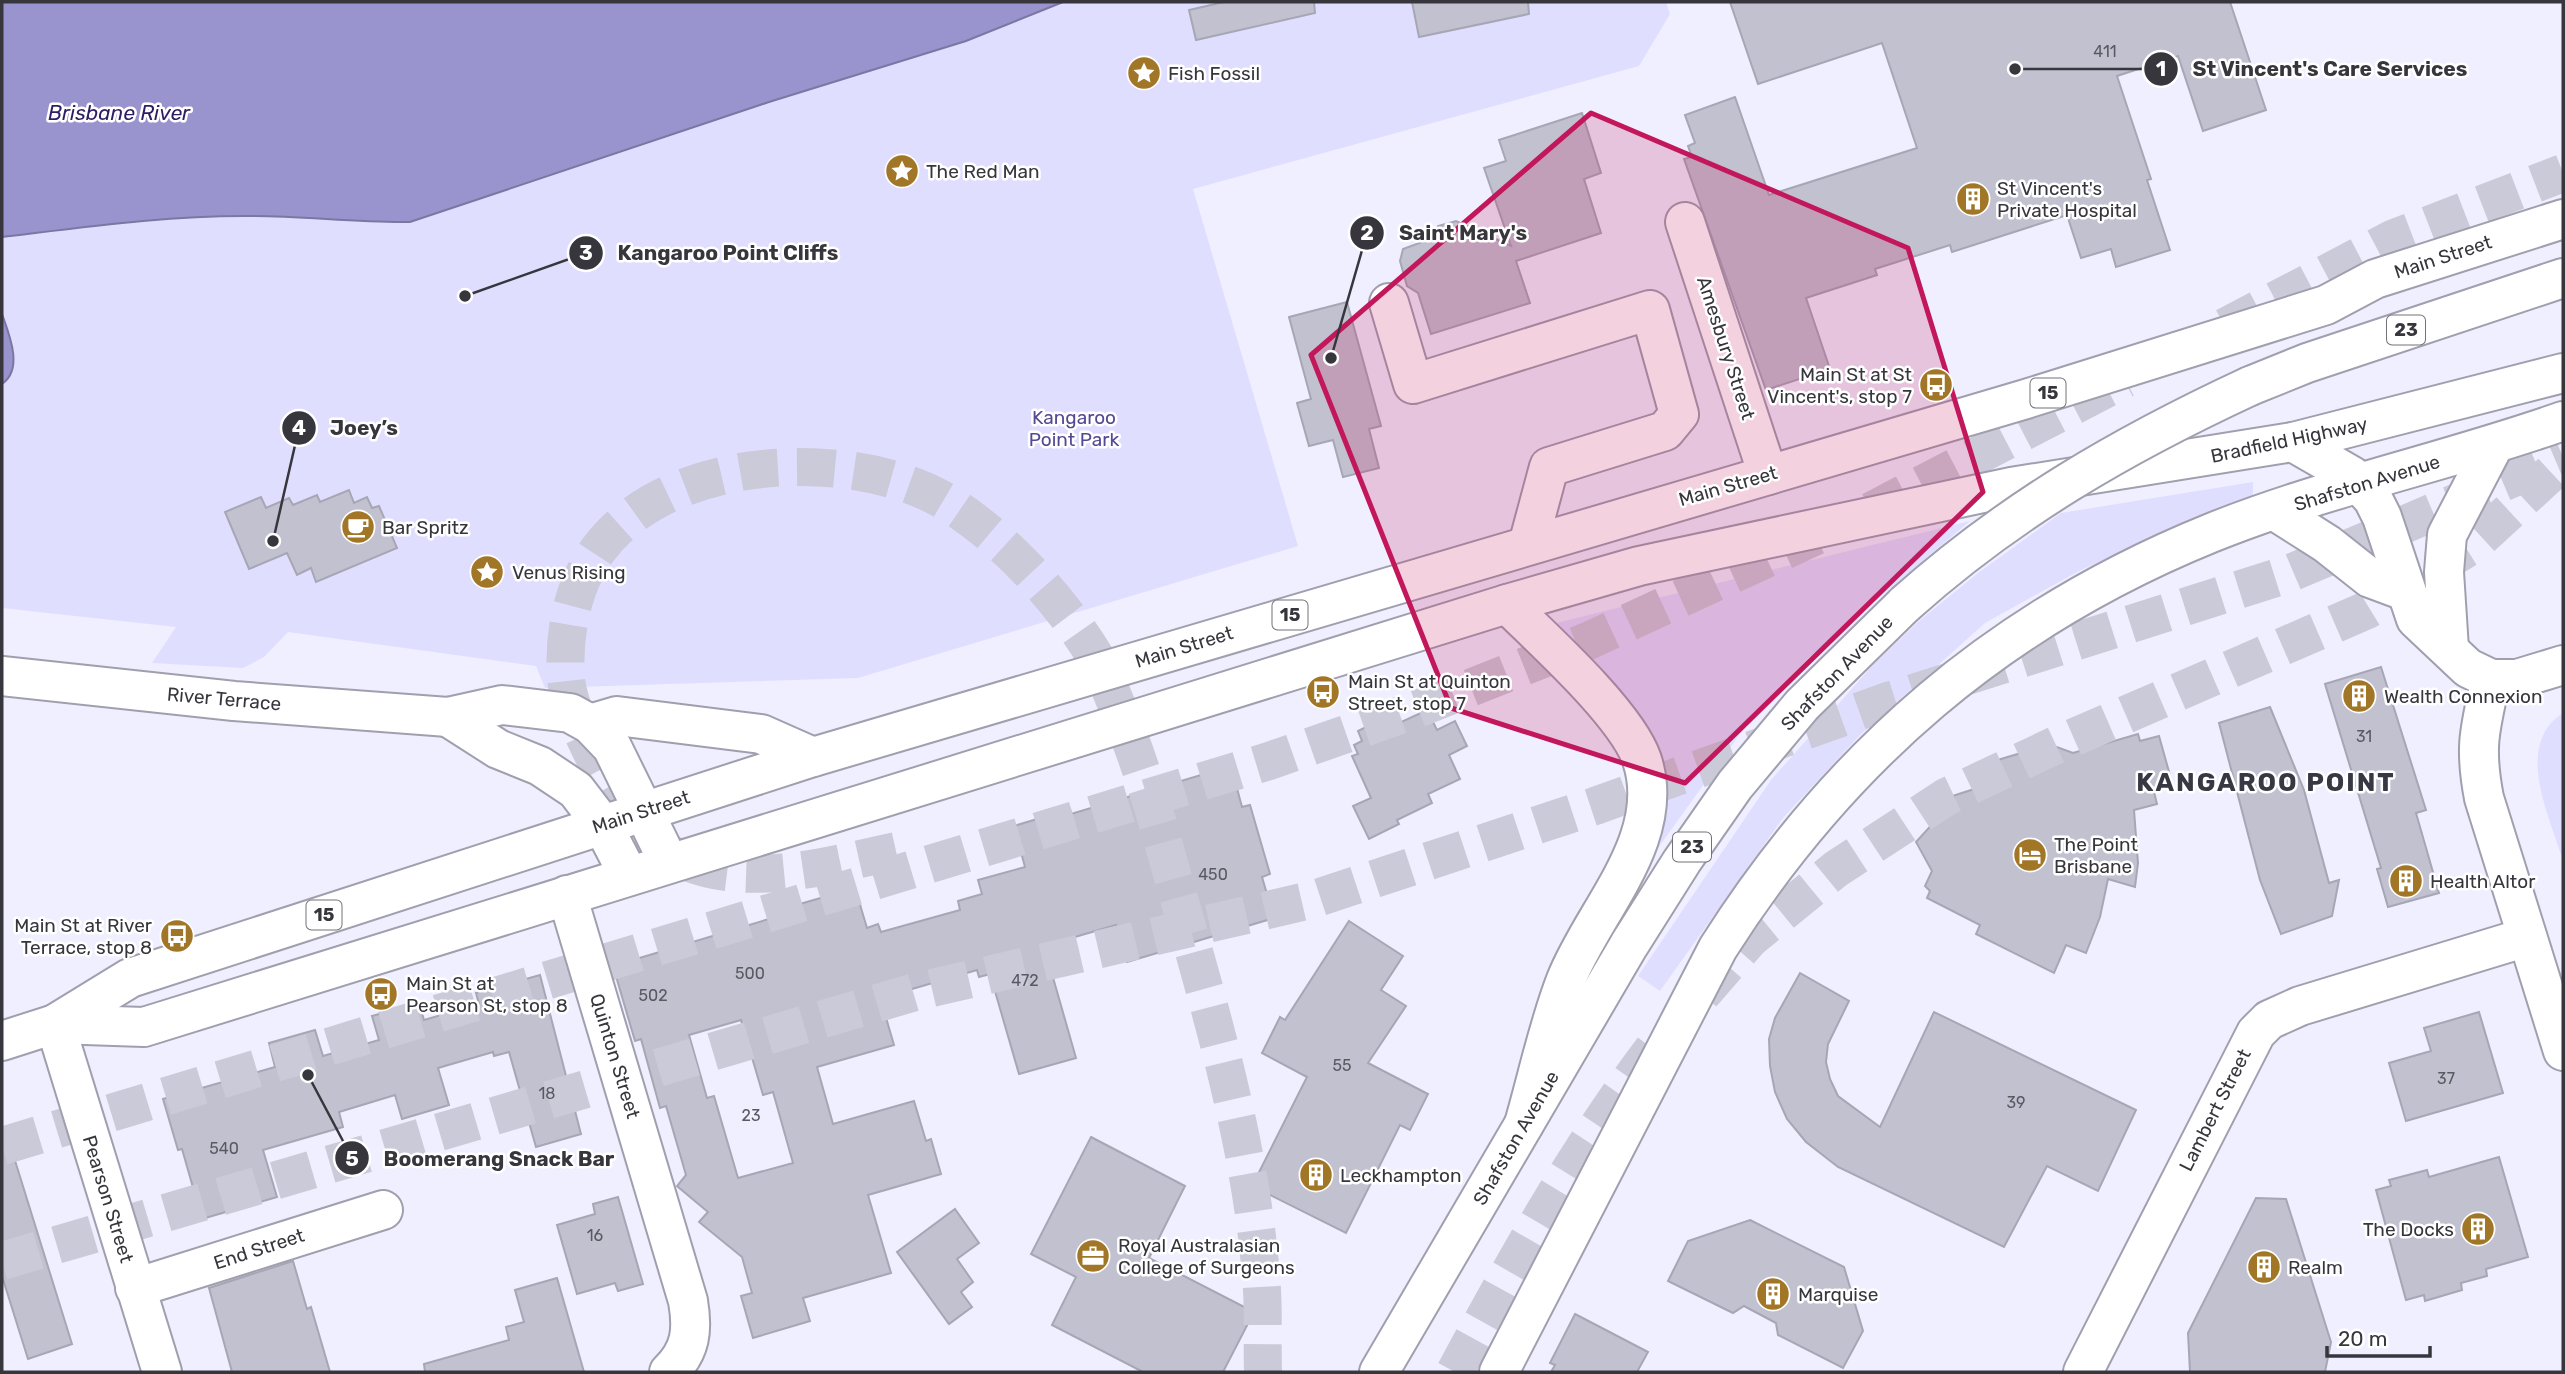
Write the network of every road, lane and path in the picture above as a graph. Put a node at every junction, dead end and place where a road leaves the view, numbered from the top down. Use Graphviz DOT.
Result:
graph roads {
  1 [pos="2563,219"];
  2 [pos="1685,222"];
  3 [pos="2563,243"];
  4 [pos="2563,278"];
  5 [pos="1389,303"];
  6 [pos="2326,305"];
  7 [pos="2563,373"];
  8 [pos="2563,421"];
  9 [pos="2293,442"];
  10 [pos="2494,445"];
  11 [pos="1768,475"];
  12 [pos="2361,485"];
  13 [pos="2011,487"];
  14 [pos="2275,511"];
  15 [pos="1528,545"];
  16 [pos="2405,591"];
  17 [pos="1507,604"];
  18 [pos="2449,649"];
  19 [pos="2563,665"];
  20 [pos="2,676"];
  21 [pos="2491,679"];
  22 [pos="448,717"];
  23 [pos="590,724"];
  24 [pos="813,757"];
  25 [pos="645,810"];
  26 [pos="602,824"];
  27 [pos="669,863"];
  28 [pos="629,876"];
  29 [pos="567,895"];
  30 [pos="2527,937"];
  31 [pos="55,1024"];
  32 [pos="2,1041"];
  33 [pos="2563,1051"];
  34 [pos="1524,1124"];
  35 [pos="383,1210"];
  36 [pos="135,1288"];
  37 [pos="162,1372"];
  38 [pos="669,1372"];
  39 [pos="1379,1372"];
  40 [pos="1499,1372"];
  41 [pos="2083,1372"];
  1 -- 6 [label="main road, Main Street / 15"];
  2 -- 11 [label="main road, Amesbury Street"];
  3 -- 6 [label="main road, Main Street / 15"];
  4 -- 34 [label="main road, Shafston Avenue / 23, bridge"];
  5 -- 15 [label="main road"];
  6 -- 11 [label="main road, Main Street / 15"];
  7 -- 9 [label="main road, Bradfield Highway / 15"];
  8 -- 10 [label="main road, Shafston Avenue"];
  9 -- 12 [label="main road"];
  9 -- 13 [label="main road, Bradfield Highway / 15"];
  10 -- 12 [label="main road, Shafston Avenue"];
  10 -- 18 [label="main road"];
  11 -- 15 [label="main road, Main Street / 15"];
  12 -- 14 [label="main road, Shafston Avenue"];
  12 -- 16 [label="main road"];
  13 -- 17 [label="main road, Main Street / 15"];
  14 -- 16 [label="main road"];
  14 -- 40 [label="main road, Shafston Avenue"];
  15 -- 24 [label="main road, Main Street / 15"];
  16 -- 18 [label="main road"];
  17 -- 27 [label="main road, Main Street / 15"];
  17 -- 34 [label="main road"];
  18 -- 21 [label="main road"];
  19 -- 21 [label="main road"];
  20 -- 22 [label="main road, River Terrace"];
  21 -- 30 [label="main road"];
  22 -- 23 [label="main road, River Terrace"];
  22 -- 26 [label="main road, River Terrace"];
  23 -- 24 [label="main road"];
  23 -- 25 [label="main road, River Terrace"];
  24 -- 25 [label="main road, Main Street / 15"];
  25 -- 26 [label="main road, Main Street / 15"];
  25 -- 27 [label="main road, River Terrace"];
  26 -- 28 [label="main road, River Terrace"];
  26 -- 31 [label="main road, Main Street / 15"];
  27 -- 28 [label="main road, Main Street / 15"];
  28 -- 29 [label="main road, Main Street / 15"];
  29 -- 31 [label="main road, Main Street / 15"];
  29 -- 38 [label="main road, Quinton Street"];
  30 -- 33 [label="main road"];
  30 -- 41 [label="main road, Lambert Street"];
  31 -- 32 [label="main road, Main Street / 15"];
  31 -- 36 [label="main road, Pearson Street"];
  34 -- 39 [label="main road, Shafston Avenue / 23"];
  35 -- 36 [label="main road, End Street"];
  36 -- 37 [label="main road, Pearson Street"];
}
